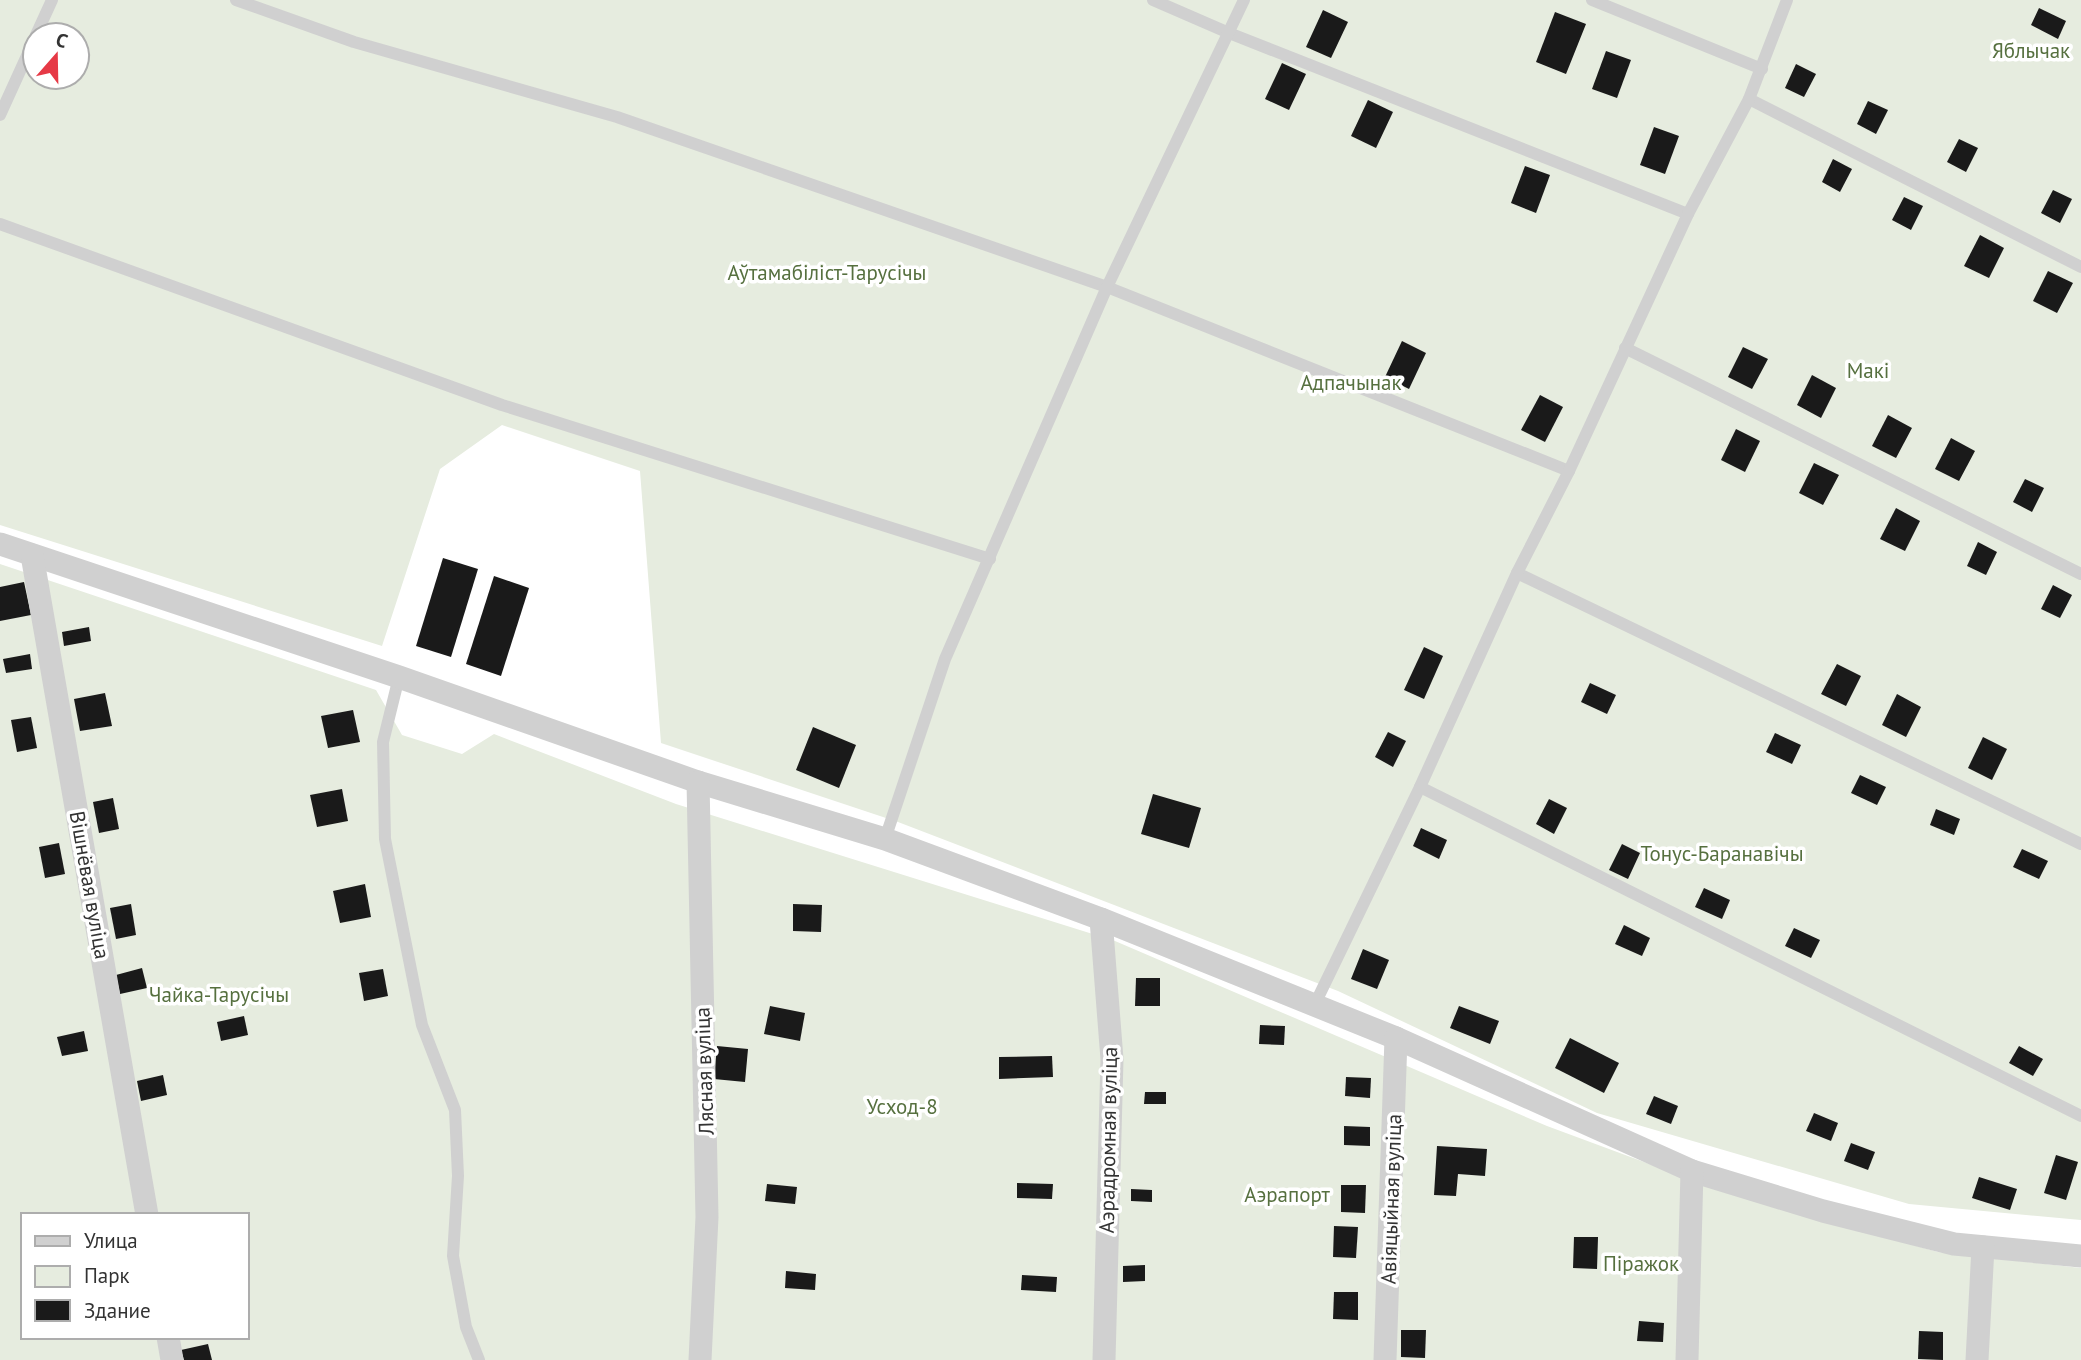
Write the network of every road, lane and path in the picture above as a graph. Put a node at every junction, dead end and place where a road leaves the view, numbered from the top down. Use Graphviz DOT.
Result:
graph roads {
  1 [pos="52,0"];
  2 [pos="236,0"];
  3 [pos="1153,0"];
  4 [pos="1244,0"];
  5 [pos="1592,0"];
  6 [pos="1787,0"];
  7 [pos="43,21"];
  8 [pos="1229,33"];
  9 [pos="21,69"];
  10 [pos="1762,69"];
  11 [pos="1749,99"];
  12 [pos="0,115"];
  13 [pos="1688,214"];
  14 [pos="0,224"];
  15 [pos="2081,267"];
  16 [pos="1107,287"];
  17 [pos="1625,348"];
  18 [pos="1569,471"];
  19 [pos="0,544"];
  20 [pos="32,555"];
  21 [pos="990,559"];
  22 [pos="1517,573"];
  23 [pos="2081,574"];
  24 [pos="399,677"];
  25 [pos="698,782"];
  26 [pos="1420,788"];
  27 [pos="885,839"];
  28 [pos="2081,844"];
  29 [pos="1101,919"];
  30 [pos="1314,1006"];
  31 [pos="1396,1038"];
  32 [pos="2081,1116"];
  33 [pos="1692,1171"];
  34 [pos="147,1213"];
  35 [pos="1983,1247"];
  36 [pos="2081,1256"];
  37 [pos="168,1339"];
  38 [pos="172,1360"];
  39 [pos="479,1360"];
  40 [pos="700,1360"];
  41 [pos="1104,1360"];
  42 [pos="1385,1360"];
  43 [pos="1687,1360"];
  44 [pos="1977,1360"];
  1 -- 7 [label="lane"];
  2 -- 16 [label="lane"];
  3 -- 8 [label="lane"];
  4 -- 8 [label="lane"];
  5 -- 10 [label="lane"];
  6 -- 10 [label="lane"];
  8 -- 13 [label="lane"];
  8 -- 16 [label="lane"];
  9 -- 12 [label="lane"];
  10 -- 11 [label="lane"];
  11 -- 13 [label="lane"];
  11 -- 15 [label="lane"];
  13 -- 17 [label="lane"];
  14 -- 21 [label="lane"];
  16 -- 18 [label="lane"];
  16 -- 21 [label="lane"];
  17 -- 18 [label="lane"];
  17 -- 23 [label="lane"];
  18 -- 22 [label="lane"];
  19 -- 20 [label="street"];
  20 -- 24 [label="street"];
  20 -- 34 [label="street, Вішнёвая вуліца"];
  21 -- 27 [label="lane"];
  22 -- 26 [label="lane"];
  22 -- 28 [label="lane"];
  24 -- 25 [label="street"];
  24 -- 39 [label="lane"];
  25 -- 27 [label="street"];
  25 -- 40 [label="street, Лясная вуліца"];
  26 -- 30 [label="lane"];
  26 -- 32 [label="lane"];
  27 -- 29 [label="street"];
  29 -- 30 [label="street"];
  29 -- 41 [label="street, Аэрадромная вуліца"];
  30 -- 31 [label="street"];
  31 -- 33 [label="street"];
  31 -- 42 [label="street, Авіяцыйная вуліца"];
  33 -- 35 [label="street"];
  33 -- 43 [label="street"];
  35 -- 36 [label="street"];
  35 -- 44 [label="street"];
  37 -- 38 [label="street"];
}
